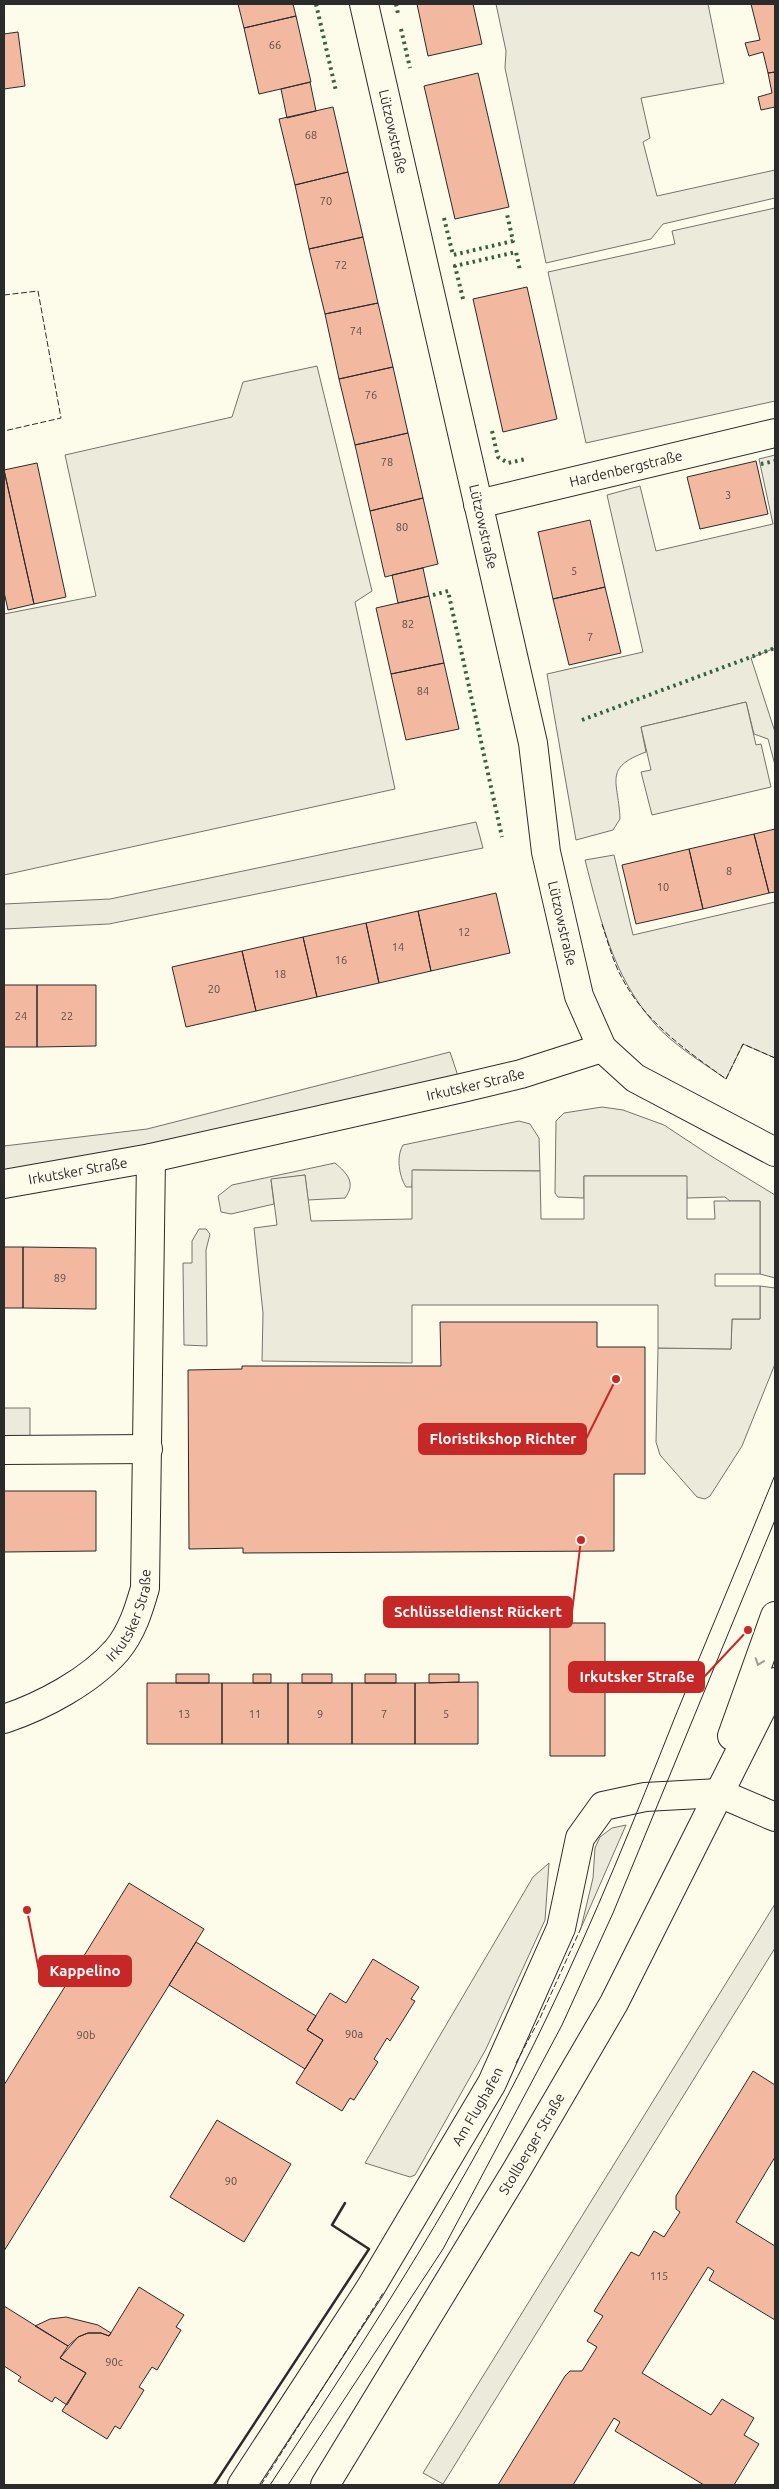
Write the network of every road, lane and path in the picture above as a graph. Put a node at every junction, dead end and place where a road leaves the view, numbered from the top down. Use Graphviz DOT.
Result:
graph roads {
  1 [pos="364,4"];
  2 [pos="775,432"];
  3 [pos="478,504"];
  4 [pos="602,1048"];
  5 [pos="775,1152"];
  6 [pos="151,1158"];
  7 [pos="4,1184"];
  8 [pos="148,1448"];
  9 [pos="4,1450"];
  10 [pos="775,1616"];
  11 [pos="775,1682"];
  12 [pos="4,1718"];
  13 [pos="719,1793"];
  14 [pos="775,1817"];
  15 [pos="242,2485"];
  16 [pos="325,2485"];
  1 -- 3 [label="street, Lützowstraße"];
  2 -- 3 [label="street, Hardenbergstraße"];
  3 -- 4 [label="street, Lützowstraße"];
  4 -- 5 [label="street"];
  4 -- 6 [label="street, Irkutsker Straße"];
  6 -- 7 [label="street, Irkutsker Straße"];
  6 -- 8 [label="street, Irkutsker Straße"];
  8 -- 9 [label="street"];
  8 -- 12 [label="street, Irkutsker Straße"];
  10 -- 13 [label="street, Stollberger Straße, one-way"];
  11 -- 13 [label="street, Stollberger Straße"];
  13 -- 14 [label="street"];
  13 -- 15 [label="street, Am Flughafen"];
  13 -- 16 [label="street, Stollberger Straße"];
}
